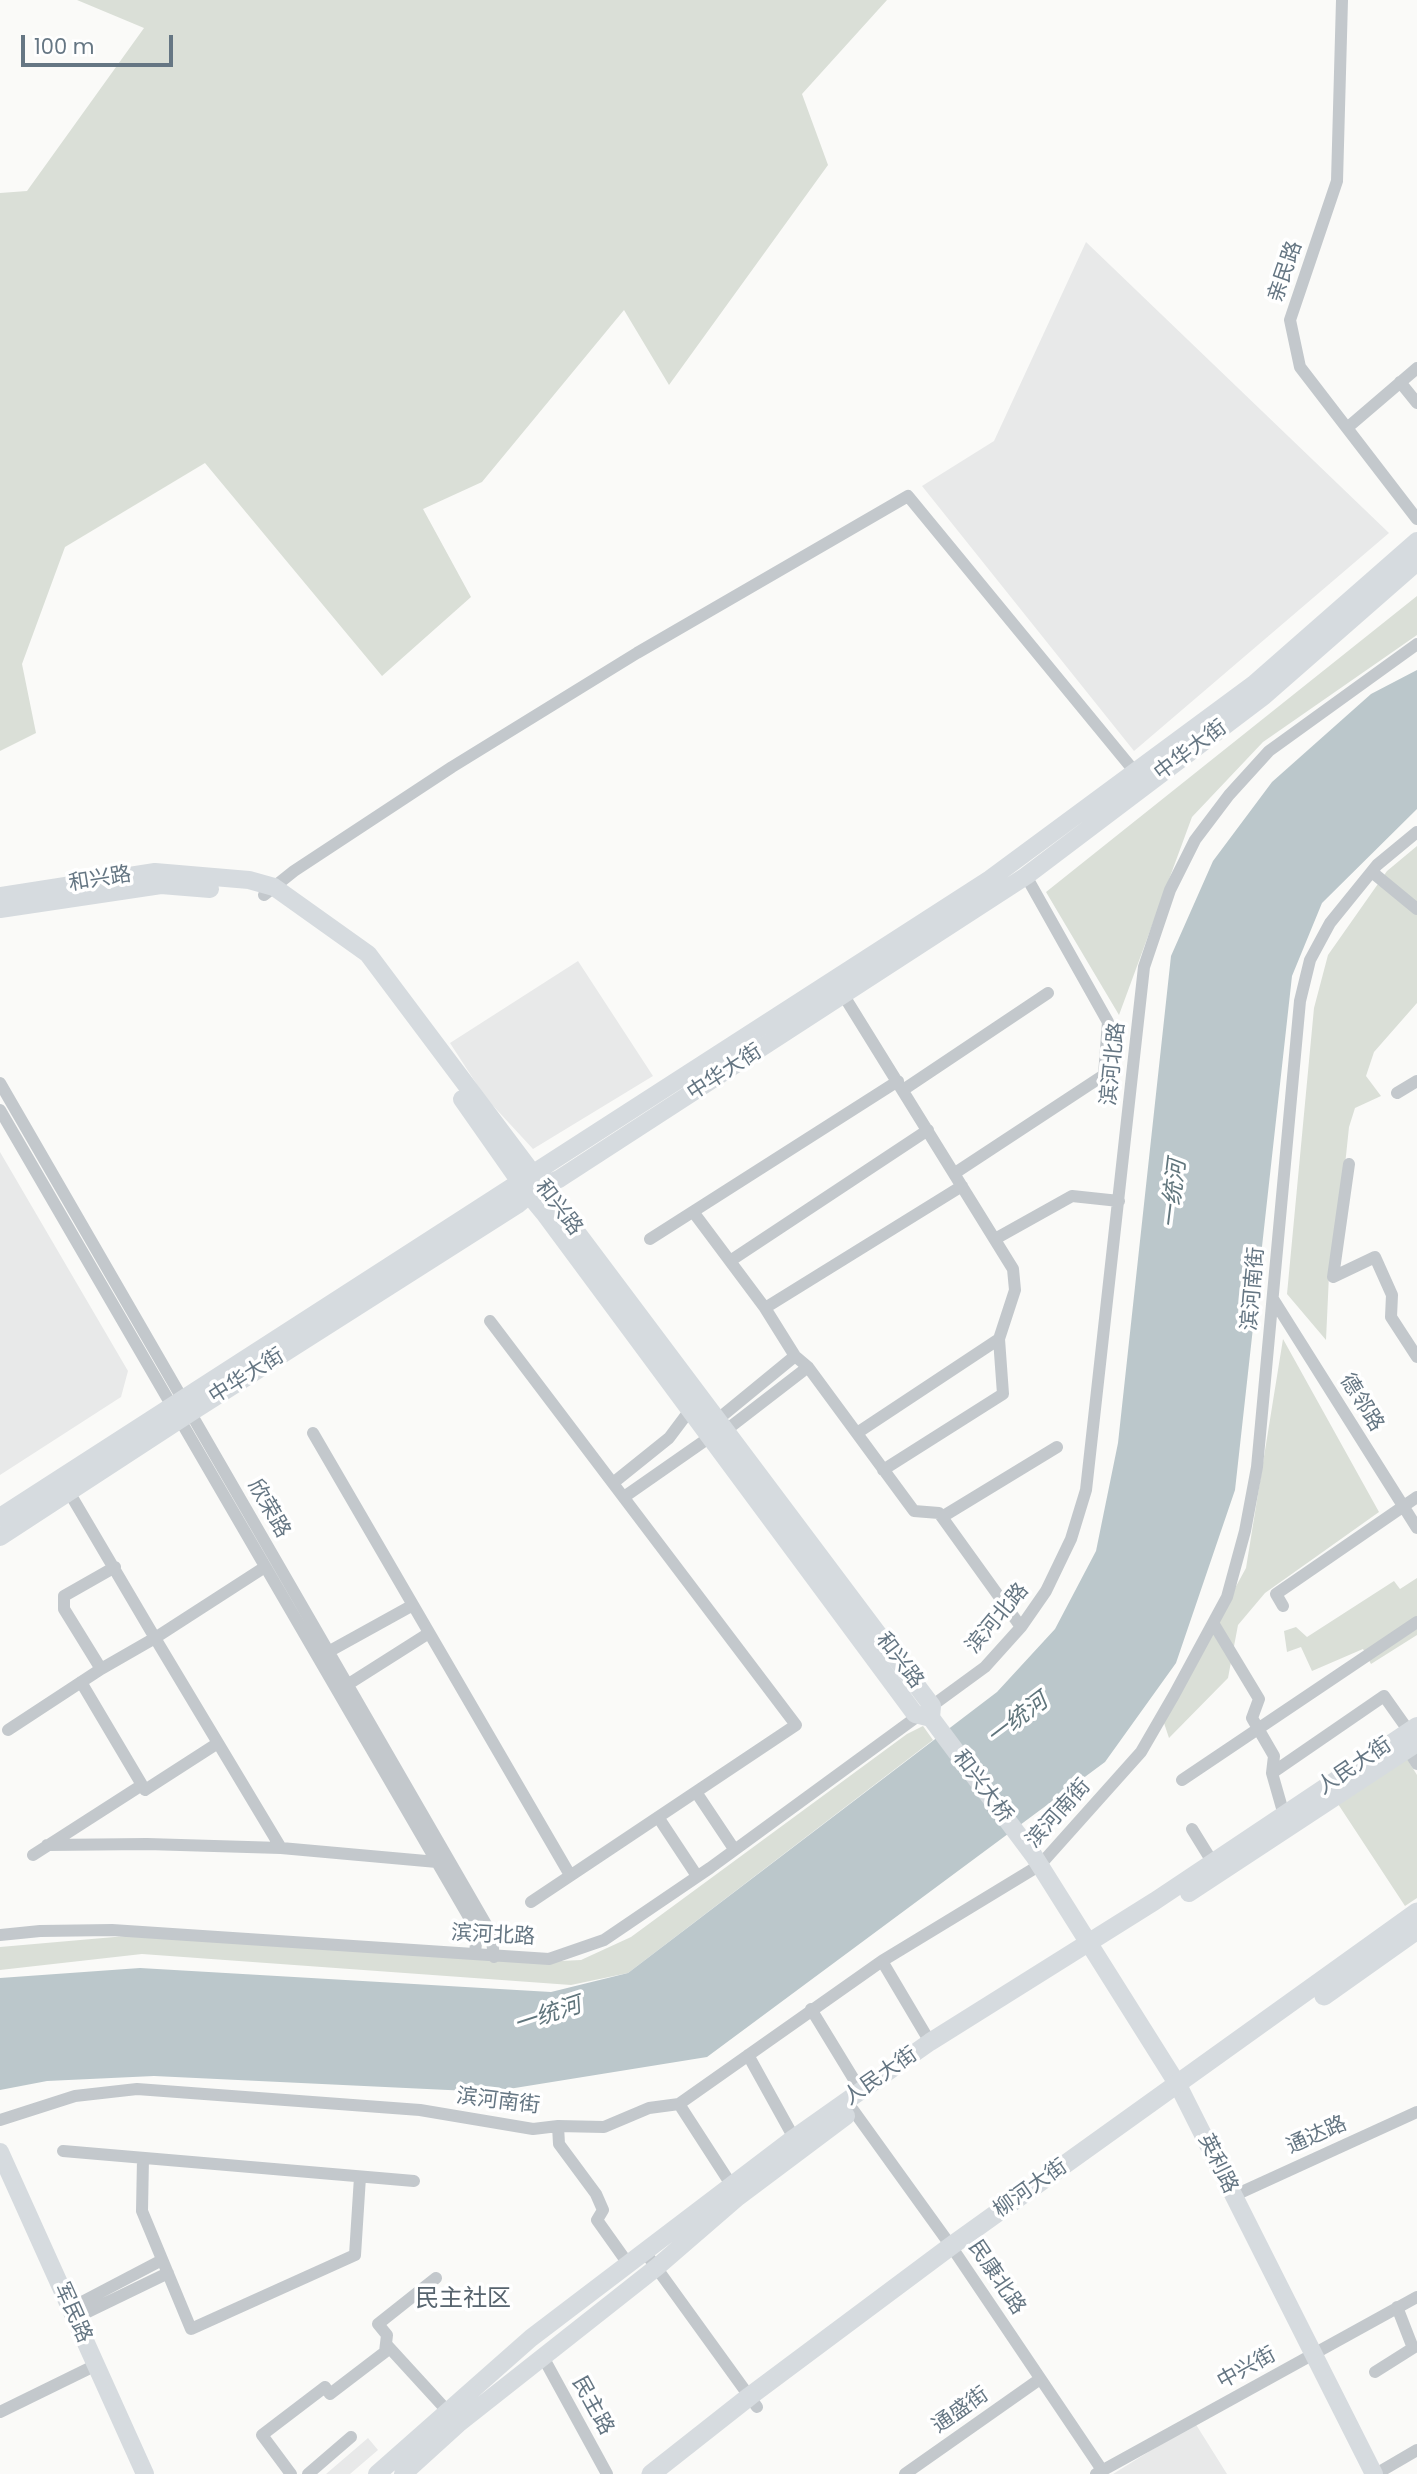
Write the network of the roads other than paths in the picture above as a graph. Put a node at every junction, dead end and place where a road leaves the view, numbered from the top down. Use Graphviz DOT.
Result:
graph roads {
  1 [pos="1342,0"];
  2 [pos="1417,368"];
  3 [pos="1400,382"];
  4 [pos="1417,403"];
  5 [pos="1347,428"];
  6 [pos="1417,519"];
  7 [pos="1417,541"];
  8 [pos="1417,562"];
  9 [pos="1417,645"];
  10 [pos="1135,772"];
  11 [pos="1415,837"];
  12 [pos="1372,872"];
  13 [pos="1026,876"];
  14 [pos="269,891"];
  15 [pos="0,896"];
  16 [pos="0,909"];
  17 [pos="1417,909"];
  18 [pos="1048,993"];
  19 [pos="844,996"];
  20 [pos="1417,1081"];
  21 [pos="0,1083"];
  22 [pos="900,1085"];
  23 [pos="1397,1093"];
  24 [pos="0,1110"];
  25 [pos="928,1130"];
  26 [pos="1349,1164"];
  27 [pos="955,1173"];
  28 [pos="531,1184"];
  29 [pos="962,1186"];
  30 [pos="1119,1200"];
  31 [pos="694,1213"];
  32 [pos="650,1239"];
  33 [pos="995,1239"];
  34 [pos="730,1261"];
  35 [pos="1273,1299"];
  36 [pos="765,1308"];
  37 [pos="490,1321"];
  38 [pos="999,1339"];
  39 [pos="795,1356"];
  40 [pos="1417,1357"];
  41 [pos="808,1367"];
  42 [pos="181,1410"];
  43 [pos="690,1410"];
  44 [pos="717,1429"];
  45 [pos="313,1433"];
  46 [pos="857,1433"];
  47 [pos="1057,1447"];
  48 [pos="883,1469"];
  49 [pos="613,1483"];
  50 [pos="69,1492"];
  51 [pos="624,1497"];
  52 [pos="1417,1497"];
  53 [pos="1402,1505"];
  54 [pos="0,1517"];
  55 [pos="942,1517"];
  56 [pos="1417,1528"];
  57 [pos="0,1537"];
  58 [pos="115,1567"];
  59 [pos="265,1567"];
  60 [pos="413,1605"];
  61 [pos="1283,1605"];
  62 [pos="1417,1622"];
  63 [pos="1215,1626"];
  64 [pos="1021,1627"];
  65 [pos="429,1633"];
  66 [pos="155,1638"];
  67 [pos="328,1652"];
  68 [pos="101,1669"];
  69 [pos="81,1682"];
  70 [pos="347,1685"];
  71 [pos="927,1713"];
  72 [pos="1258,1728"];
  73 [pos="8,1730"];
  74 [pos="218,1743"];
  75 [pos="1414,1743"];
  76 [pos="1272,1773"];
  77 [pos="1182,1780"];
  78 [pos="142,1784"];
  79 [pos="696,1792"];
  80 [pos="658,1817"];
  81 [pos="1286,1822"];
  82 [pos="1192,1829"];
  83 [pos="47,1845"];
  84 [pos="281,1848"];
  85 [pos="734,1849"];
  86 [pos="33,1855"];
  87 [pos="1037,1860"];
  88 [pos="437,1862"];
  89 [pos="1213,1863"];
  90 [pos="570,1875"];
  91 [pos="697,1876"];
  92 [pos="531,1902"];
  93 [pos="1417,1912"];
  94 [pos="1417,1930"];
  95 [pos="0,1934"];
  96 [pos="1091,1946"];
  97 [pos="475,1954"];
  98 [pos="494,1957"];
  99 [pos="882,1961"];
  100 [pos="811,2009"];
  101 [pos="930,2042"];
  102 [pos="748,2055"];
  103 [pos="1181,2090"];
  104 [pos="862,2091"];
  105 [pos="679,2104"];
  106 [pos="853,2110"];
  107 [pos="1417,2112"];
  108 [pos="0,2120"];
  109 [pos="558,2126"];
  110 [pos="794,2138"];
  111 [pos="63,2151"];
  112 [pos="0,2152"];
  113 [pos="143,2158"];
  114 [pos="360,2177"];
  115 [pos="414,2182"];
  116 [pos="732,2186"];
  117 [pos="1233,2196"];
  118 [pos="954,2251"];
  119 [pos="645,2252"];
  120 [pos="629,2265"];
  121 [pos="165,2267"];
  122 [pos="657,2267"];
  123 [pos="436,2278"];
  124 [pos="1417,2297"];
  125 [pos="1397,2307"];
  126 [pos="72,2312"];
  127 [pos="386,2344"];
  128 [pos="1314,2354"];
  129 [pos="543,2357"];
  130 [pos="96,2365"];
  131 [pos="1376,2372"];
  132 [pos="1040,2379"];
  133 [pos="754,2402"];
  134 [pos="0,2412"];
  135 [pos="454,2418"];
  136 [pos="351,2437"];
  137 [pos="1417,2450"];
  138 [pos="1099,2472"];
  139 [pos="145,2474"];
  140 [pos="291,2474"];
  141 [pos="308,2474"];
  142 [pos="377,2474"];
  143 [pos="402,2474"];
  144 [pos="607,2474"];
  145 [pos="651,2474"];
  146 [pos="670,2474"];
  147 [pos="905,2474"];
  148 [pos="1375,2474"];
  1 -- 5 [label="street, 亲民路"];
  2 -- 3 [label="street"];
  3 -- 4 [label="street"];
  3 -- 5 [label="street"];
  5 -- 6 [label="street, 亲民路"];
  7 -- 10 [label="street, 中华大街"];
  8 -- 13 [label="street, 中华大街"];
  9 -- 30 [label="street, 滨河北路"];
  10 -- 14 [label="street"];
  10 -- 28 [label="street, 中华大街"];
  11 -- 12 [label="street, 滨河南街"];
  12 -- 17 [label="street"];
  12 -- 35 [label="street, 滨河南街"];
  13 -- 19 [label="street, 中华大街"];
  13 -- 27 [label="street"];
  14 -- 15 [label="street, 和兴路"];
  14 -- 16 [label="street, 和兴路"];
  14 -- 28 [label="street, 和兴路"];
  18 -- 22 [label="street"];
  19 -- 22 [label="street"];
  19 -- 28 [label="street, 中华大街"];
  20 -- 23 [label="street"];
  21 -- 42 [label="street, 欣荣路"];
  22 -- 25 [label="street"];
  22 -- 31 [label="street"];
  24 -- 42 [label="street, 欣荣路"];
  25 -- 27 [label="street"];
  25 -- 34 [label="street"];
  26 -- 40 [label="street"];
  27 -- 29 [label="street"];
  28 -- 42 [label="street, 中华大街"];
  28 -- 43 [label="street, 和兴路"];
  28 -- 44 [label="street, 和兴路"];
  29 -- 33 [label="street"];
  29 -- 36 [label="street"];
  30 -- 33 [label="street"];
  30 -- 64 [label="street, 滨河北路"];
  31 -- 32 [label="street"];
  31 -- 34 [label="street"];
  33 -- 38 [label="street"];
  34 -- 36 [label="street"];
  35 -- 53 [label="street, 德邻路"];
  35 -- 87 [label="street, 滨河南街"];
  36 -- 39 [label="street"];
  37 -- 49 [label="street"];
  38 -- 46 [label="street"];
  38 -- 48 [label="street"];
  39 -- 41 [label="street"];
  39 -- 44 [label="street"];
  41 -- 44 [label="street"];
  41 -- 46 [label="street"];
  42 -- 50 [label="street, 中华大街"];
  42 -- 54 [label="street, 中华大街"];
  42 -- 59 [label="street, 欣荣路"];
  42 -- 67 [label="street, 欣荣路"];
  43 -- 44 [label="street, 和兴路"];
  43 -- 49 [label="street"];
  44 -- 51 [label="street"];
  44 -- 71 [label="street, 和兴路"];
  45 -- 60 [label="street"];
  46 -- 48 [label="street"];
  47 -- 55 [label="street"];
  48 -- 55 [label="street"];
  49 -- 51 [label="street"];
  50 -- 57 [label="street, 中华大街"];
  50 -- 58 [label="street"];
  51 -- 79 [label="street"];
  52 -- 53 [label="street"];
  53 -- 56 [label="street, 德邻路"];
  53 -- 61 [label="street"];
  55 -- 64 [label="street"];
  58 -- 66 [label="street"];
  58 -- 68 [label="street"];
  59 -- 66 [label="street"];
  59 -- 88 [label="street, 欣荣路"];
  60 -- 65 [label="street"];
  60 -- 67 [label="street"];
  62 -- 72 [label="street"];
  63 -- 72 [label="street"];
  64 -- 71 [label="street, 滨河北路"];
  65 -- 70 [label="street"];
  65 -- 90 [label="street"];
  66 -- 68 [label="street"];
  66 -- 74 [label="street"];
  67 -- 70 [label="street, 欣荣路"];
  68 -- 69 [label="street"];
  69 -- 73 [label="street"];
  69 -- 78 [label="street"];
  70 -- 98 [label="street, 欣荣路"];
  71 -- 85 [label="street, 滨河北路"];
  71 -- 87 [label="street, 和兴大桥"];
  72 -- 76 [label="street"];
  72 -- 77 [label="street"];
  74 -- 78 [label="street"];
  74 -- 84 [label="street"];
  75 -- 76 [label="street"];
  75 -- 81 [label="street, 人民大街"];
  76 -- 81 [label="street"];
  78 -- 83 [label="street"];
  79 -- 80 [label="street"];
  79 -- 85 [label="street"];
  80 -- 90 [label="street"];
  80 -- 91 [label="street"];
  81 -- 89 [label="street, 人民大街"];
  81 -- 96 [label="street, 人民大街"];
  82 -- 89 [label="street"];
  83 -- 84 [label="street"];
  83 -- 86 [label="street"];
  84 -- 88 [label="street"];
  85 -- 91 [label="street, 滨河北路"];
  87 -- 96 [label="street, 英利路"];
  87 -- 99 [label="street, 滨河南街"];
  88 -- 97 [label="street, 欣荣路"];
  89 -- 96 [label="street, 人民大街"];
  90 -- 92 [label="street"];
  91 -- 98 [label="street, 滨河北路"];
  93 -- 103 [label="main road, 柳河大街"];
  94 -- 103 [label="main road, 柳河大街"];
  95 -- 97 [label="street, 滨河北路"];
  96 -- 101 [label="street, 人民大街"];
  96 -- 103 [label="street, 英利路"];
  96 -- 106 [label="street, 人民大街"];
  97 -- 98 [label="street, 滨河北路"];
  99 -- 100 [label="street, 滨河南街"];
  99 -- 101 [label="street"];
  100 -- 102 [label="street, 滨河南街"];
  100 -- 104 [label="street"];
  101 -- 104 [label="street, 人民大街"];
  102 -- 105 [label="street, 滨河南街"];
  102 -- 110 [label="street"];
  103 -- 117 [label="street, 英利路"];
  103 -- 118 [label="main road, 柳河大街"];
  104 -- 110 [label="street, 人民大街"];
  105 -- 109 [label="street, 滨河南街"];
  105 -- 116 [label="street"];
  106 -- 118 [label="street, 民康北路"];
  106 -- 122 [label="street, 人民大街"];
  107 -- 117 [label="street, 通达路"];
  108 -- 109 [label="street, 滨河南街"];
  109 -- 120 [label="street"];
  110 -- 116 [label="street, 人民大街"];
  111 -- 113 [label="street"];
  112 -- 126 [label="street, 军民路"];
  113 -- 114 [label="street"];
  113 -- 121 [label="street"];
  114 -- 115 [label="street"];
  114 -- 121 [label="street"];
  116 -- 119 [label="street, 人民大街"];
  117 -- 128 [label="street, 英利路"];
  118 -- 132 [label="street, 民康北路"];
  118 -- 133 [label="main road, 柳河大街"];
  119 -- 120 [label="street, 人民大街"];
  119 -- 122 [label="street"];
  120 -- 135 [label="street, 人民大街"];
  121 -- 126 [label="street"];
  122 -- 129 [label="street, 人民大街"];
  122 -- 133 [label="street"];
  123 -- 127 [label="street"];
  124 -- 125 [label="street, 中兴街"];
  125 -- 128 [label="street, 中兴街"];
  125 -- 131 [label="street"];
  126 -- 130 [label="street, 军民路"];
  127 -- 135 [label="street"];
  127 -- 140 [label="street"];
  128 -- 138 [label="street, 中兴街"];
  128 -- 148 [label="street, 英利路"];
  129 -- 135 [label="street, 人民大街"];
  129 -- 144 [label="street, 民主路"];
  130 -- 134 [label="street"];
  130 -- 139 [label="street, 军民路"];
  132 -- 138 [label="street, 民康北路"];
  132 -- 147 [label="street, 通盛街"];
  133 -- 145 [label="main road, 柳河大街"];
  133 -- 146 [label="main road, 柳河大街"];
  135 -- 142 [label="street, 人民大街"];
  135 -- 143 [label="street, 人民大街"];
  136 -- 141 [label="street"];
  137 -- 148 [label="street"];
}
